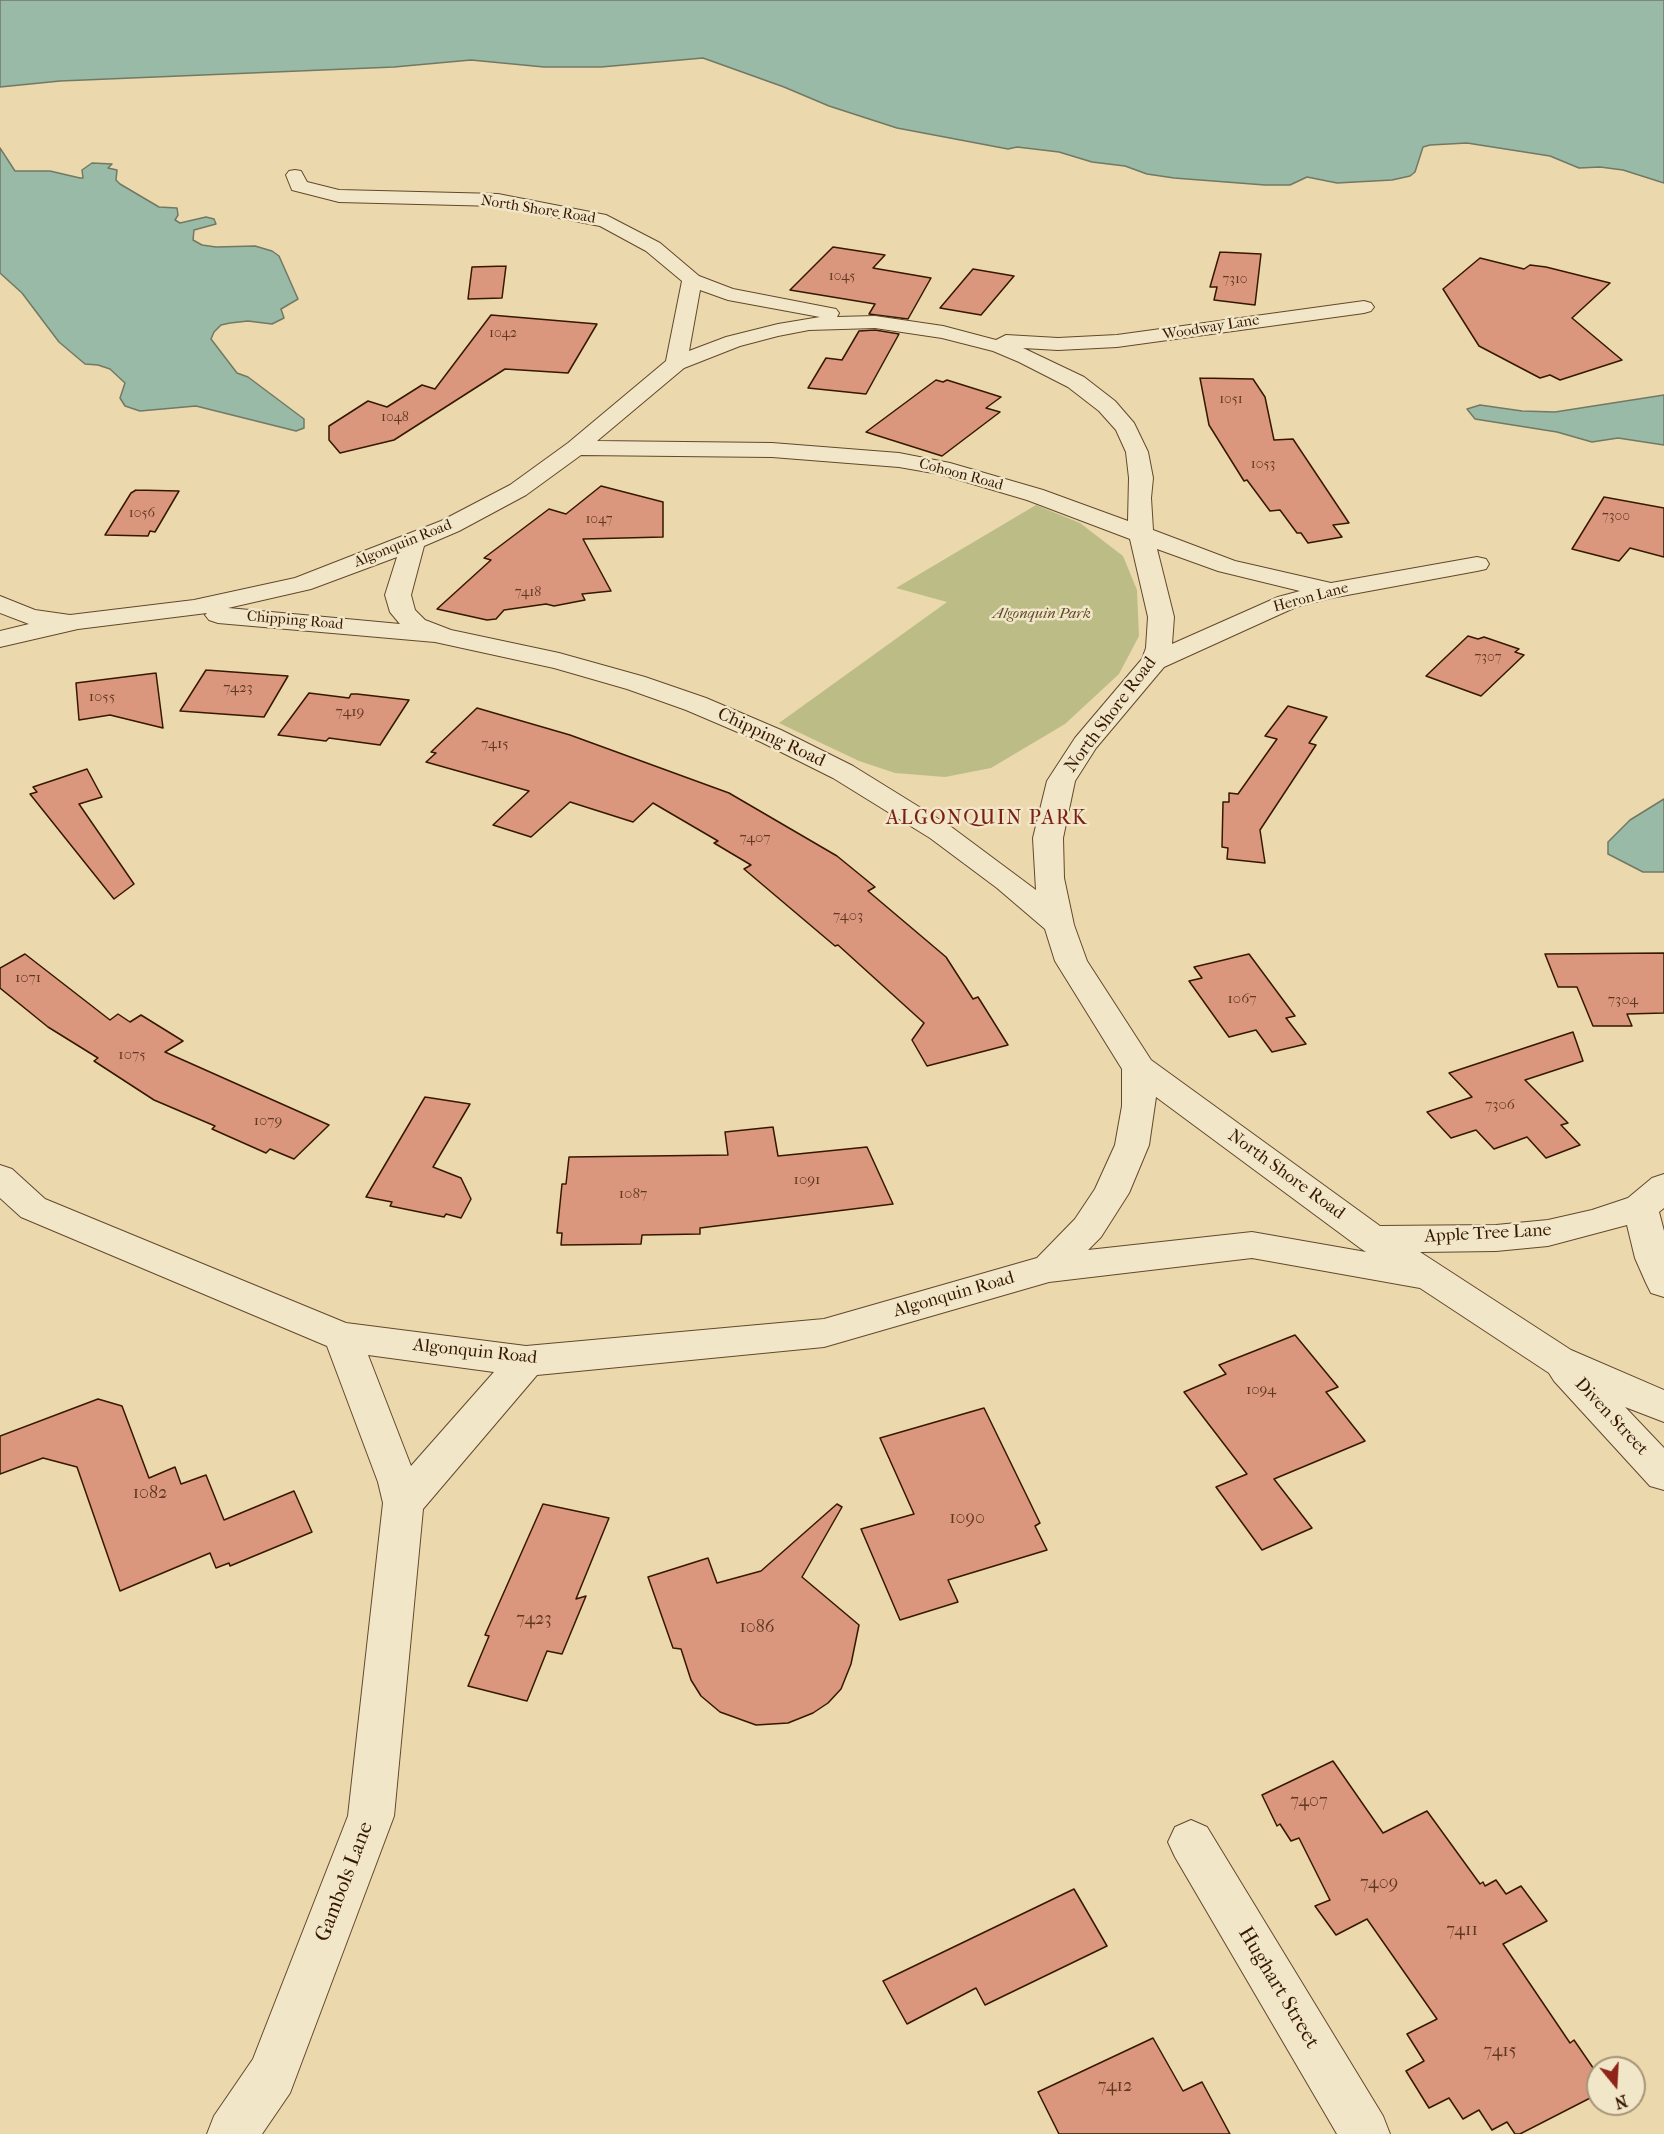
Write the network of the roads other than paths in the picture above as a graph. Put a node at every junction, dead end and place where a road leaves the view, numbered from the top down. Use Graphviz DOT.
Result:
graph roads {
  1 [pos="295,175"];
  2 [pos="692,279"];
  3 [pos="1364,307"];
  4 [pos="874,322"];
  5 [pos="973,339"];
  6 [pos="1058,344"];
  7 [pos="676,363"];
  8 [pos="1092,393"];
  9 [pos="576,448"];
  10 [pos="1141,532"];
  11 [pos="413,542"];
  12 [pos="1477,564"];
  13 [pos="1330,591"];
  14 [pos="0,604"];
  15 [pos="146,615"];
  16 [pos="78,621"];
  17 [pos="443,636"];
  18 [pos="0,639"];
  19 [pos="1155,661"];
  20 [pos="1059,925"];
  21 [pos="1140,1068"];
  22 [pos="0,1178"];
  23 [pos="1652,1197"];
  24 [pos="1372,1239"];
  25 [pos="1049,1268"];
  26 [pos="1433,1278"];
  27 [pos="1664,1283"];
  28 [pos="342,1337"];
  29 [pos="1558,1360"];
  30 [pos="526,1361"];
  31 [pos="1664,1407"];
  32 [pos="1664,1474"];
  33 [pos="403,1503"];
  34 [pos="1191,1842"];
  35 [pos="232,2134"];
  36 [pos="1365,2134"];
  1 -- 2 [label="street, North Shore Road"];
  2 -- 4 [label="street, North Shore Road"];
  2 -- 7 [label="street"];
  3 -- 6 [label="street, Woodway Lane"];
  4 -- 5 [label="street, North Shore Road"];
  4 -- 7 [label="street, North Shore Road"];
  5 -- 6 [label="street, Woodway Lane"];
  5 -- 8 [label="street, North Shore Road"];
  6 -- 8 [label="street"];
  7 -- 9 [label="street, Algonquin Road"];
  8 -- 10 [label="street, North Shore Road"];
  9 -- 10 [label="street, Cohoon Road"];
  9 -- 11 [label="street, Algonquin Road"];
  10 -- 13 [label="street, Cohoon Road"];
  10 -- 19 [label="street, North Shore Road"];
  11 -- 15 [label="street, Algonquin Road"];
  11 -- 17 [label="street, Chipping Road"];
  12 -- 13 [label="street, Heron Lane"];
  13 -- 19 [label="street, Heron Lane"];
  14 -- 16 [label="street"];
  15 -- 16 [label="street, Algonquin Road"];
  15 -- 17 [label="street, Chipping Road"];
  16 -- 18 [label="street, Algonquin Road"];
  17 -- 20 [label="street, Chipping Road"];
  19 -- 20 [label="street, North Shore Road"];
  20 -- 21 [label="street, North Shore Road"];
  21 -- 24 [label="street, North Shore Road"];
  21 -- 25 [label="street, Algonquin Road"];
  22 -- 28 [label="street, Algonquin Road"];
  23 -- 24 [label="street, Apple Tree Lane"];
  23 -- 27 [label="street"];
  24 -- 26 [label="street, North Shore Road"];
  25 -- 26 [label="street, Algonquin Road"];
  25 -- 30 [label="street, Algonquin Road"];
  26 -- 29 [label="street, North Shore Road"];
  28 -- 30 [label="street, Algonquin Road"];
  28 -- 33 [label="street, Gambols Lane"];
  29 -- 31 [label="street, North Shore Road"];
  29 -- 32 [label="street, Diven Street"];
  30 -- 33 [label="street"];
  33 -- 35 [label="street, Gambols Lane"];
  34 -- 36 [label="street, Hughart Street"];
}
